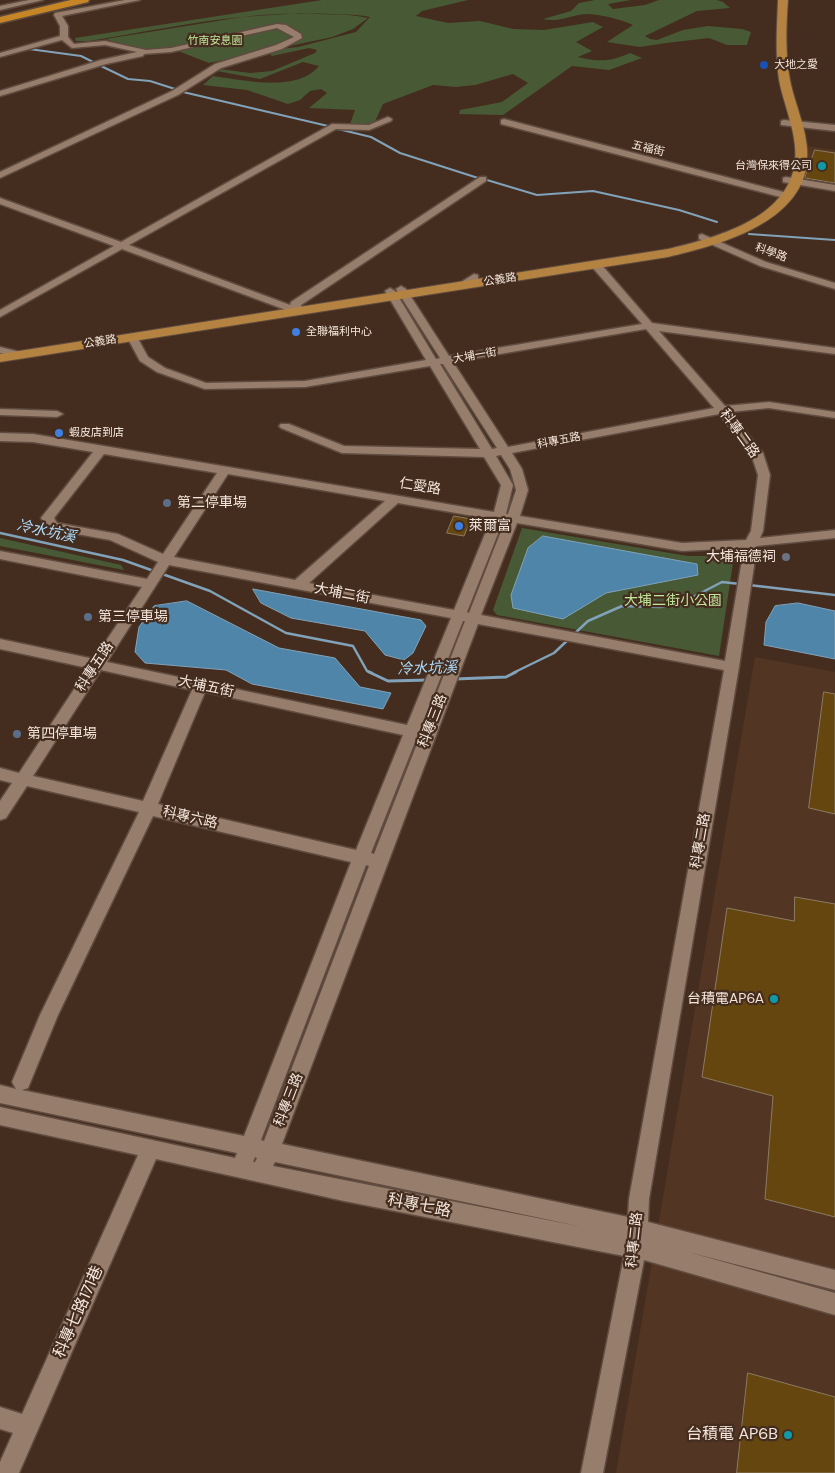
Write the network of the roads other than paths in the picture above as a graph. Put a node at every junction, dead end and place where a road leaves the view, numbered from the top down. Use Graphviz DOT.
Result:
graph roads {
  1 [pos="39,0"];
  2 [pos="66,0"];
  3 [pos="84,0"];
  4 [pos="136,0"];
  5 [pos="774,0"];
  6 [pos="783,0"];
  7 [pos="0,8"];
  8 [pos="0,16"];
  9 [pos="0,20"];
  10 [pos="64,37"];
  11 [pos="146,52"];
  12 [pos="0,55"];
  13 [pos="0,94"];
  14 [pos="388,119"];
  15 [pos="504,122"];
  16 [pos="790,123"];
  17 [pos="835,128"];
  18 [pos="0,175"];
  19 [pos="483,179"];
  20 [pos="791,181"];
  21 [pos="835,188"];
  22 [pos="782,195"];
  23 [pos="0,201"];
  24 [pos="711,237"];
  25 [pos="122,246"];
  26 [pos="596,265"];
  27 [pos="474,277"];
  28 [pos="835,279"];
  29 [pos="462,286"];
  30 [pos="835,286"];
  31 [pos="398,293"];
  32 [pos="292,307"];
  33 [pos="0,314"];
  34 [pos="648,326"];
  35 [pos="132,337"];
  36 [pos="835,351"];
  37 [pos="0,353"];
  38 [pos="440,362"];
  39 [pos="722,410"];
  40 [pos="0,412"];
  41 [pos="57,414"];
  42 [pos="835,415"];
  43 [pos="285,426"];
  44 [pos="0,437"];
  45 [pos="101,449"];
  46 [pos="504,451"];
  47 [pos="488,453"];
  48 [pos="224,471"];
  49 [pos="396,498"];
  50 [pos="499,516"];
  51 [pos="514,518"];
  52 [pos="835,534"];
  53 [pos="751,543"];
  54 [pos="0,555"];
  55 [pos="164,563"];
  56 [pos="152,581"];
  57 [pos="298,585"];
  58 [pos="457,615"];
  59 [pos="473,618"];
  60 [pos="0,644"];
  61 [pos="97,664"];
  62 [pos="732,667"];
  63 [pos="201,686"];
  64 [pos="412,731"];
  65 [pos="0,774"];
  66 [pos="22,780"];
  67 [pos="147,808"];
  68 [pos="0,814"];
  69 [pos="361,858"];
  70 [pos="380,862"];
  71 [pos="20,1082"];
  72 [pos="0,1094"];
  73 [pos="0,1116"];
  74 [pos="249,1146"];
  75 [pos="150,1150"];
  76 [pos="270,1151"];
  77 [pos="241,1168"];
  78 [pos="261,1173"];
  79 [pos="636,1239"];
  80 [pos="835,1280"];
  81 [pos="835,1304"];
  82 [pos="0,1418"];
  83 [pos="28,1427"];
  84 [pos="7,1473"];
  85 [pos="592,1473"];
  1 -- 7 [label="street"];
  2 -- 8 [label="highway"];
  3 -- 9 [label="highway"];
  4 -- 10 [label="street"];
  5 -- 16 [label="main road, 公義路"];
  6 -- 16 [label="main road, 公義路"];
  10 -- 11 [label="street"];
  10 -- 12 [label="street"];
  11 -- 13 [label="street"];
  11 -- 18 [label="street"];
  14 -- 25 [label="street"];
  15 -- 22 [label="street, 五福街"];
  16 -- 17 [label="street"];
  16 -- 20 [label="main road, 公義路"];
  19 -- 32 [label="street"];
  20 -- 21 [label="street"];
  20 -- 22 [label="main road, 公義路"];
  22 -- 24 [label="main road, 公義路"];
  23 -- 25 [label="street"];
  24 -- 26 [label="main road, 公義路"];
  24 -- 27 [label="main road, 公義路"];
  24 -- 28 [label="street, 科學路"];
  24 -- 30 [label="street, 科學路"];
  25 -- 32 [label="street"];
  25 -- 33 [label="street"];
  26 -- 29 [label="main road, 公義路"];
  26 -- 34 [label="street, 科專二路"];
  27 -- 29 [label="street"];
  27 -- 31 [label="main road, 公義路"];
  29 -- 31 [label="main road, 公義路"];
  31 -- 32 [label="main road, 公義路"];
  31 -- 38 [label="street, 科專三路"];
  32 -- 35 [label="main road, 公義路"];
  32 -- 37 [label="main road, 公義路"];
  34 -- 36 [label="street, 大埔一街"];
  34 -- 38 [label="street, 大埔一街"];
  34 -- 39 [label="street, 科專二路"];
  35 -- 37 [label="main road, 公義路"];
  35 -- 38 [label="street, 大埔一街"];
  38 -- 46 [label="street, 科專三路"];
  38 -- 47 [label="street, 科專三路"];
  39 -- 42 [label="street, 科專五路"];
  39 -- 46 [label="street, 科專五路"];
  39 -- 53 [label="street, 科專二路"];
  40 -- 41 [label="street"];
  43 -- 47 [label="street, 科專五路"];
  44 -- 45 [label="street, 仁愛路"];
  45 -- 48 [label="street, 仁愛路"];
  45 -- 55 [label="street, 大埔二街"];
  46 -- 47 [label="street, 科專五路"];
  46 -- 51 [label="street, 科專三路"];
  47 -- 50 [label="street, 科專三路"];
  48 -- 49 [label="street, 仁愛路"];
  48 -- 55 [label="street, 科專五路"];
  49 -- 50 [label="street, 仁愛路"];
  49 -- 57 [label="street"];
  50 -- 51 [label="street, 仁愛路"];
  50 -- 58 [label="street, 科專三路"];
  51 -- 53 [label="street, 仁愛路"];
  51 -- 59 [label="street, 科專三路"];
  52 -- 53 [label="street, 仁愛路"];
  53 -- 62 [label="street, 科專二路"];
  54 -- 56 [label="street"];
  55 -- 56 [label="street, 科專五路"];
  55 -- 57 [label="street, 大埔二街"];
  56 -- 61 [label="street, 科專五路"];
  57 -- 58 [label="street, 大埔二街"];
  58 -- 59 [label="street, 大埔二街"];
  58 -- 64 [label="street, 科專三路"];
  59 -- 62 [label="street, 大埔二街"];
  59 -- 70 [label="street, 科專三路"];
  60 -- 61 [label="street, 大埔五街"];
  61 -- 63 [label="street, 大埔五街"];
  61 -- 66 [label="street, 科專五路"];
  62 -- 79 [label="street, 科專二路"];
  63 -- 64 [label="street, 大埔五街"];
  63 -- 67 [label="street"];
  64 -- 69 [label="street, 科專三路"];
  65 -- 66 [label="street, 科專六路"];
  66 -- 67 [label="street, 科專六路"];
  66 -- 68 [label="street, 科專五路"];
  67 -- 69 [label="street, 科專六路"];
  67 -- 71 [label="street"];
  69 -- 70 [label="street, 科專六路"];
  69 -- 74 [label="street, 科專三路"];
  70 -- 76 [label="street, 科專三路"];
  72 -- 74 [label="street, 科專七路"];
  73 -- 75 [label="street, 科專七路"];
  74 -- 76 [label="street, 科專七路"];
  74 -- 77 [label="street, 科專三路"];
  75 -- 77 [label="street, 科專七路"];
  75 -- 83 [label="street, 科專七路171巷"];
  76 -- 78 [label="street, 科專三路"];
  76 -- 79 [label="street, 科專七路"];
  77 -- 78 [label="street, 科專七路"];
  78 -- 79 [label="street, 科專七路"];
  79 -- 80 [label="street, 科專七路"];
  79 -- 81 [label="street, 科專七路"];
  79 -- 85 [label="street, 科專二路"];
  82 -- 83 [label="street"];
  83 -- 84 [label="street, 科專七路171巷"];
}
